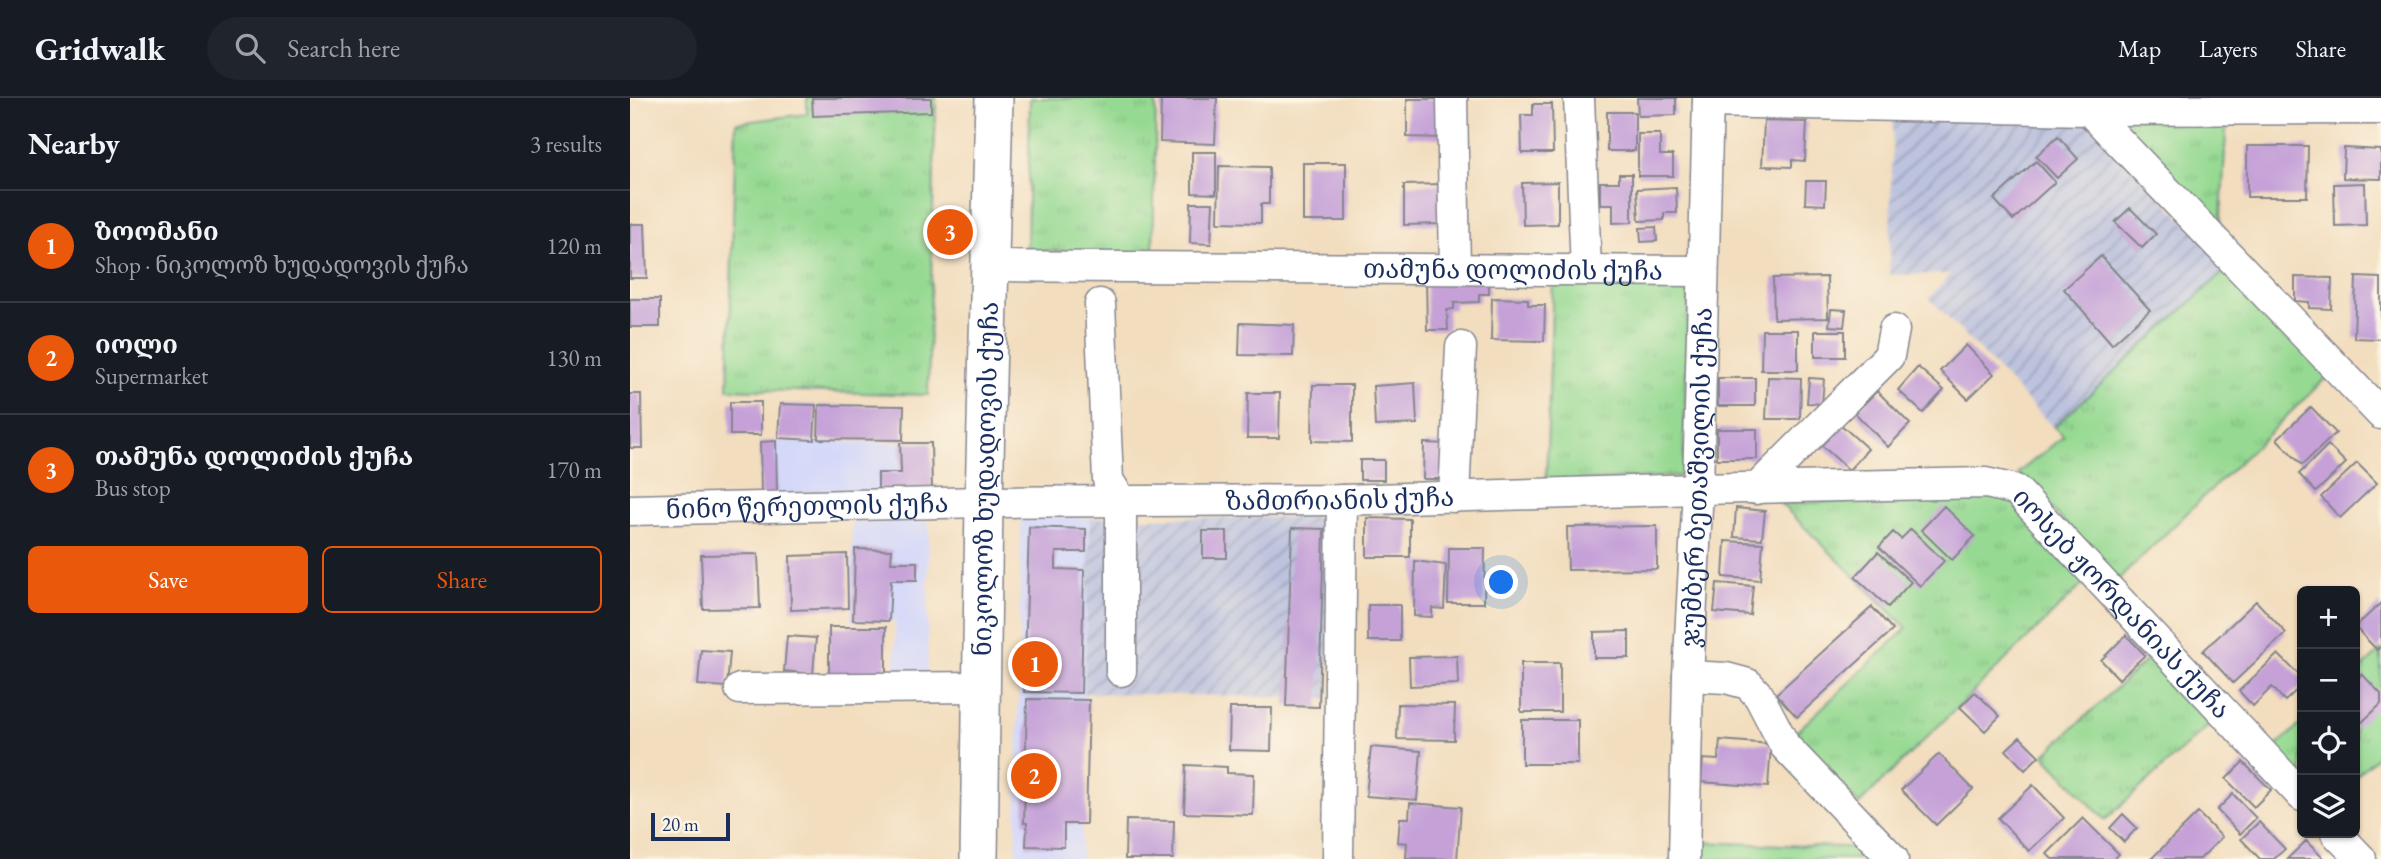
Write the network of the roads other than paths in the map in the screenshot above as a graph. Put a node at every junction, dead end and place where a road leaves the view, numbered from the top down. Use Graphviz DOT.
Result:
graph roads {
  1 [pos="993,98"];
  2 [pos="1452,98"];
  3 [pos="1579,98"];
  4 [pos="1708,100"];
  5 [pos="2381,109"];
  6 [pos="2089,110"];
  7 [pos="989,266"];
  8 [pos="1455,269"];
  9 [pos="1586,270"];
  10 [pos="1702,271"];
  11 [pos="1100,304"];
  12 [pos="1894,330"];
  13 [pos="1461,347"];
  14 [pos="2381,414"];
  15 [pos="1698,489"];
  16 [pos="1756,489"];
  17 [pos="1454,497"];
  18 [pos="1342,500"];
  19 [pos="1121,501"];
  20 [pos="984,502"];
  21 [pos="630,510"];
  22 [pos="1121,671"];
  23 [pos="1688,676"];
  24 [pos="981,687"];
  25 [pos="740,689"];
  26 [pos="2297,791"];
  27 [pos="2341,838"];
  28 [pos="979,859"];
  29 [pos="1338,859"];
  30 [pos="1684,859"];
  31 [pos="1894,859"];
  32 [pos="2361,859"];
  1 -- 7 [label="main road, ნიკოლოზ ხუდადოვის ქუჩა"];
  2 -- 8 [label="street"];
  3 -- 9 [label="street"];
  4 -- 6 [label="street"];
  4 -- 10 [label="street, ჯუმბერ ბეთაშვილის ქუჩა"];
  5 -- 6 [label="street"];
  6 -- 14 [label="street"];
  7 -- 8 [label="street, თამუნა დოლიძის ქუჩა"];
  7 -- 20 [label="main road, ნიკოლოზ ხუდადოვის ქუჩა"];
  8 -- 9 [label="street, თამუნა დოლიძის ქუჩა"];
  9 -- 10 [label="street, თამუნა დოლიძის ქუჩა"];
  10 -- 15 [label="street, ჯუმბერ ბეთაშვილის ქუჩა"];
  11 -- 19 [label="street"];
  12 -- 16 [label="street"];
  13 -- 17 [label="street"];
  15 -- 16 [label="street, იოსებ ჟორდანიას ქუჩა"];
  15 -- 17 [label="street, ზამთრიანის ქუჩა"];
  15 -- 23 [label="street, ჯუმბერ ბეთაშვილის ქუჩა"];
  16 -- 26 [label="street, იოსებ ჟორდანიას ქუჩა"];
  17 -- 18 [label="street, ზამთრიანის ქუჩა"];
  18 -- 19 [label="street, ზამთრიანის ქუჩა"];
  18 -- 29 [label="street"];
  19 -- 20 [label="street, ზამთრიანის ქუჩა"];
  19 -- 22 [label="street"];
  20 -- 21 [label="street, ნინო წერეთლის ქუჩა"];
  20 -- 24 [label="main road, ნიკოლოზ ხუდადოვის ქუჩა"];
  23 -- 30 [label="street, ჯუმბერ ბეთაშვილის ქუჩა"];
  23 -- 31 [label="street"];
  24 -- 25 [label="street"];
  24 -- 28 [label="main road, ნიკოლოზ ხუდადოვის ქუჩა"];
  27 -- 32 [label="street"];
}
